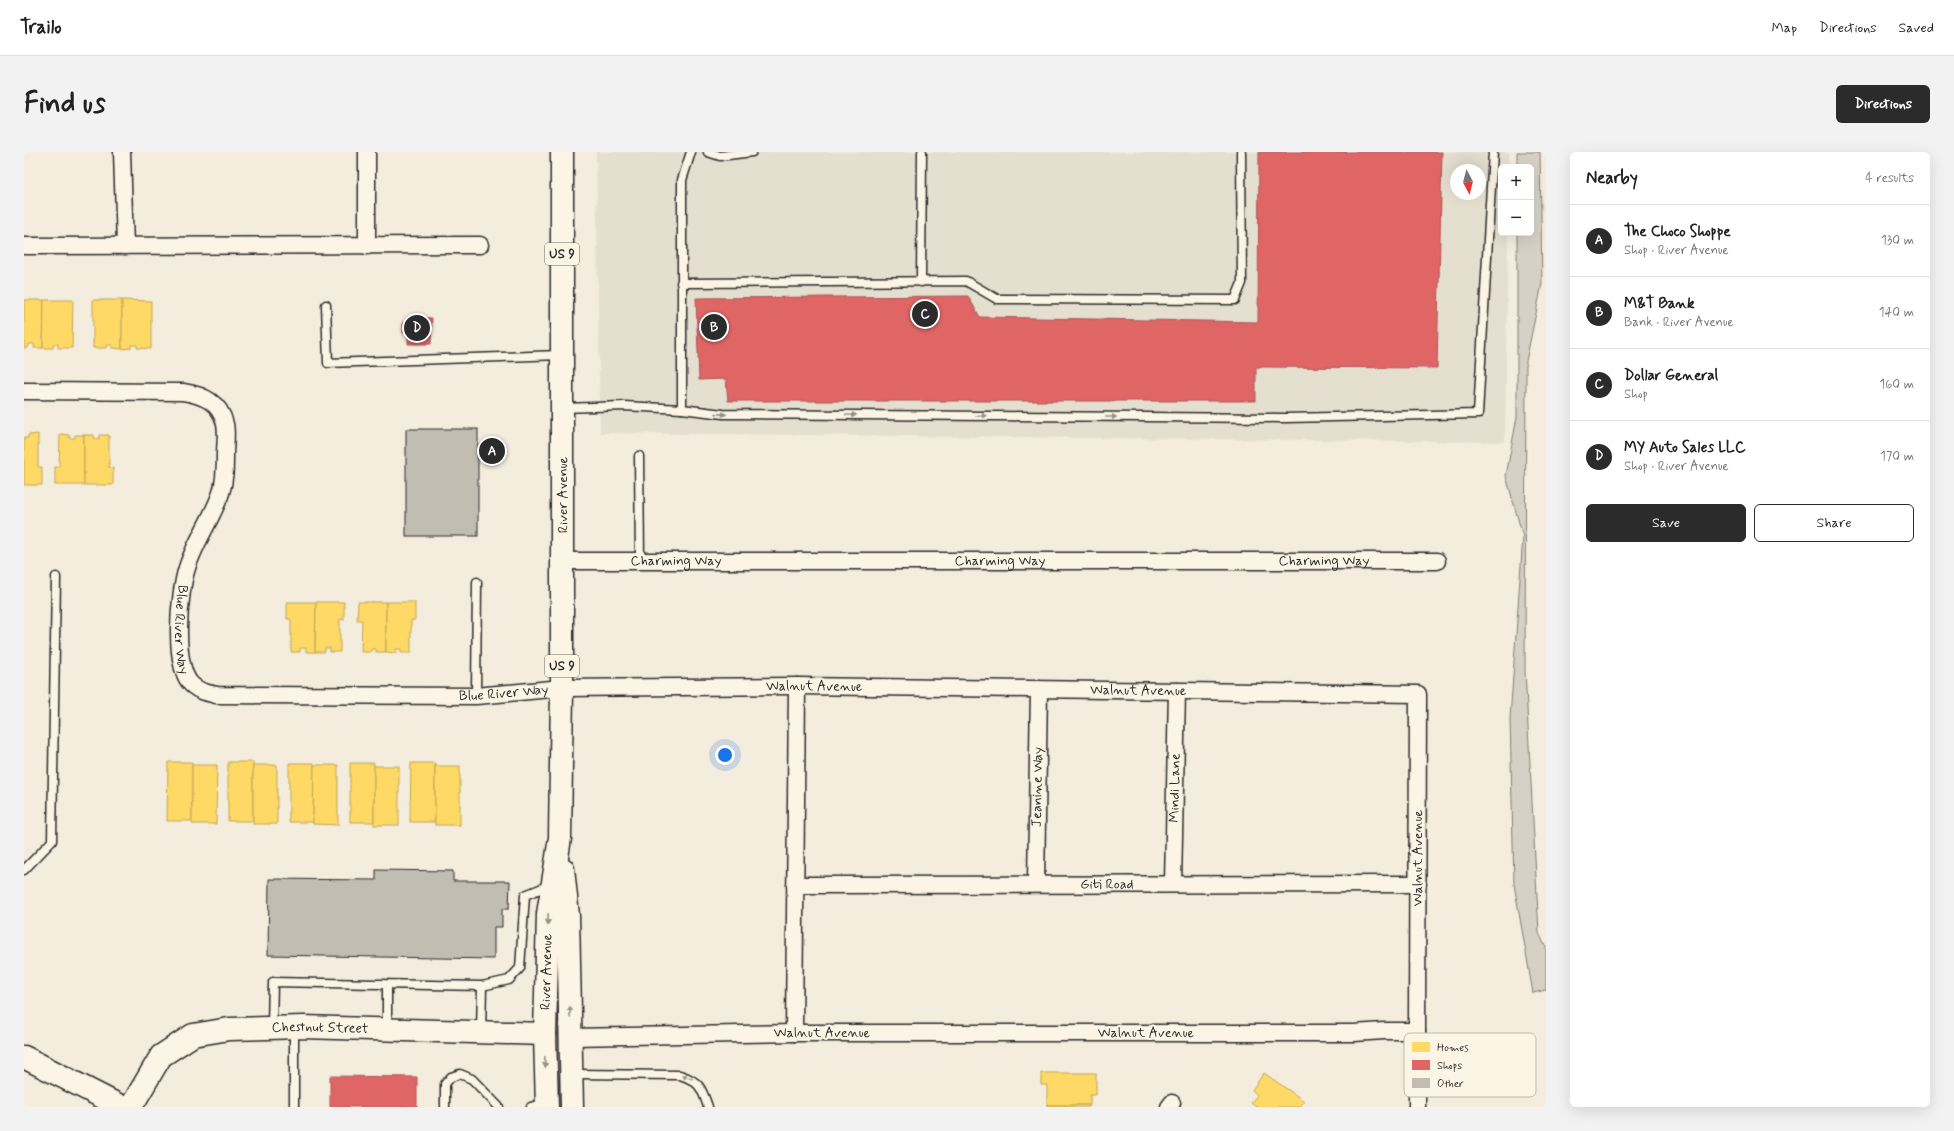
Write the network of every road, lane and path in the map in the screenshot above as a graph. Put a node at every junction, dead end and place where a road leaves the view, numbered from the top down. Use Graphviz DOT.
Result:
graph roads {
  1 [pos="122,152"];
  2 [pos="367,152"];
  3 [pos="562,152"];
  4 [pos="691,152"];
  5 [pos="708,152"];
  6 [pos="752,152"];
  7 [pos="922,152"];
  8 [pos="1241,152"];
  9 [pos="1493,152"];
  10 [pos="24,246"];
  11 [pos="125,246"];
  12 [pos="367,246"];
  13 [pos="480,246"];
  14 [pos="921,282"];
  15 [pos="681,283"];
  16 [pos="326,305"];
  17 [pos="562,355"];
  18 [pos="24,391"];
  19 [pos="562,408"];
  20 [pos="682,409"];
  21 [pos="639,456"];
  22 [pos="564,561"];
  23 [pos="640,561"];
  24 [pos="1437,561"];
  25 [pos="56,577"];
  26 [pos="477,582"];
  27 [pos="797,686"];
  28 [pos="562,688"];
  29 [pos="1039,689"];
  30 [pos="1177,691"];
  31 [pos="476,696"];
  32 [pos="560,838"];
  33 [pos="24,870"];
  34 [pos="553,884"];
  35 [pos="1036,884"];
  36 [pos="1173,884"];
  37 [pos="1418,884"];
  38 [pos="795,885"];
  39 [pos="387,985"];
  40 [pos="482,986"];
  41 [pos="272,1028"];
  42 [pos="294,1028"];
  43 [pos="387,1030"];
  44 [pos="1417,1031"];
  45 [pos="480,1032"];
  46 [pos="794,1033"];
  47 [pos="545,1034"];
  48 [pos="571,1037"];
  49 [pos="24,1057"];
  50 [pos="571,1074"];
  51 [pos="542,1106"];
  52 [pos="122,1107"];
  53 [pos="130,1107"];
  54 [pos="294,1107"];
  55 [pos="445,1107"];
  56 [pos="499,1107"];
  57 [pos="572,1107"];
  58 [pos="708,1107"];
  1 -- 11 [label="street"];
  2 -- 12 [label="street"];
  3 -- 17 [label="main road, River Avenue / US 9"];
  4 -- 15 [label="lane"];
  5 -- 6 [label="lane"];
  7 -- 14 [label="lane"];
  8 -- 14 [label="lane"];
  20 -- 9 [label="lane, one-way"];
  10 -- 11 [label="street"];
  11 -- 12 [label="street"];
  12 -- 13 [label="street"];
  14 -- 15 [label="lane"];
  15 -- 20 [label="lane"];
  16 -- 17 [label="lane"];
  17 -- 19 [label="main road, River Avenue / US 9"];
  18 -- 31 [label="street, Blue River Way"];
  19 -- 20 [label="lane"];
  19 -- 22 [label="main road, River Avenue / US 9"];
  21 -- 23 [label="lane"];
  22 -- 23 [label="street, Charming Way"];
  22 -- 28 [label="main road, River Avenue / US 9"];
  23 -- 24 [label="street, Charming Way"];
  25 -- 33 [label="lane"];
  26 -- 31 [label="lane"];
  27 -- 28 [label="street, Walnut Avenue"];
  27 -- 29 [label="street, Walnut Avenue"];
  27 -- 38 [label="street"];
  28 -- 31 [label="street, Blue River Way"];
  28 -- 32 [label="main road, River Avenue / US 9"];
  29 -- 30 [label="street, Walnut Avenue"];
  29 -- 35 [label="street, Jeanine Way"];
  30 -- 36 [label="street, Mindi Lane"];
  30 -- 37 [label="street, Walnut Avenue"];
  32 -- 34 [label="main road, River Avenue / US 9"];
  48 -- 32 [label="main road, River Avenue / US 9, one-way"];
  34 -- 40 [label="lane"];
  34 -- 47 [label="main road, River Avenue / US 9, one-way"];
  35 -- 36 [label="street, Giti Road"];
  35 -- 38 [label="street, Giti Road"];
  36 -- 37 [label="street, Giti Road"];
  37 -- 44 [label="street, Walnut Avenue"];
  38 -- 46 [label="street"];
  39 -- 40 [label="lane"];
  39 -- 41 [label="lane"];
  39 -- 43 [label="lane"];
  40 -- 45 [label="lane"];
  41 -- 42 [label="main road, Chestnut Street"];
  41 -- 53 [label="main road, Chestnut Street"];
  42 -- 43 [label="main road, Chestnut Street"];
  42 -- 54 [label="lane"];
  43 -- 45 [label="main road, Chestnut Street"];
  44 -- 46 [label="street, Walnut Avenue"];
  45 -- 47 [label="main road, Chestnut Street"];
  46 -- 48 [label="street, Walnut Avenue"];
  47 -- 51 [label="main road, River Avenue / US 9, one-way"];
  48 -- 50 [label="main road, River Avenue / US 9"];
  49 -- 52 [label="main road"];
  50 -- 57 [label="main road, River Avenue / US 9"];
  58 -- 50 [label="lane, one-way"];
  55 -- 56 [label="lane"];
}
